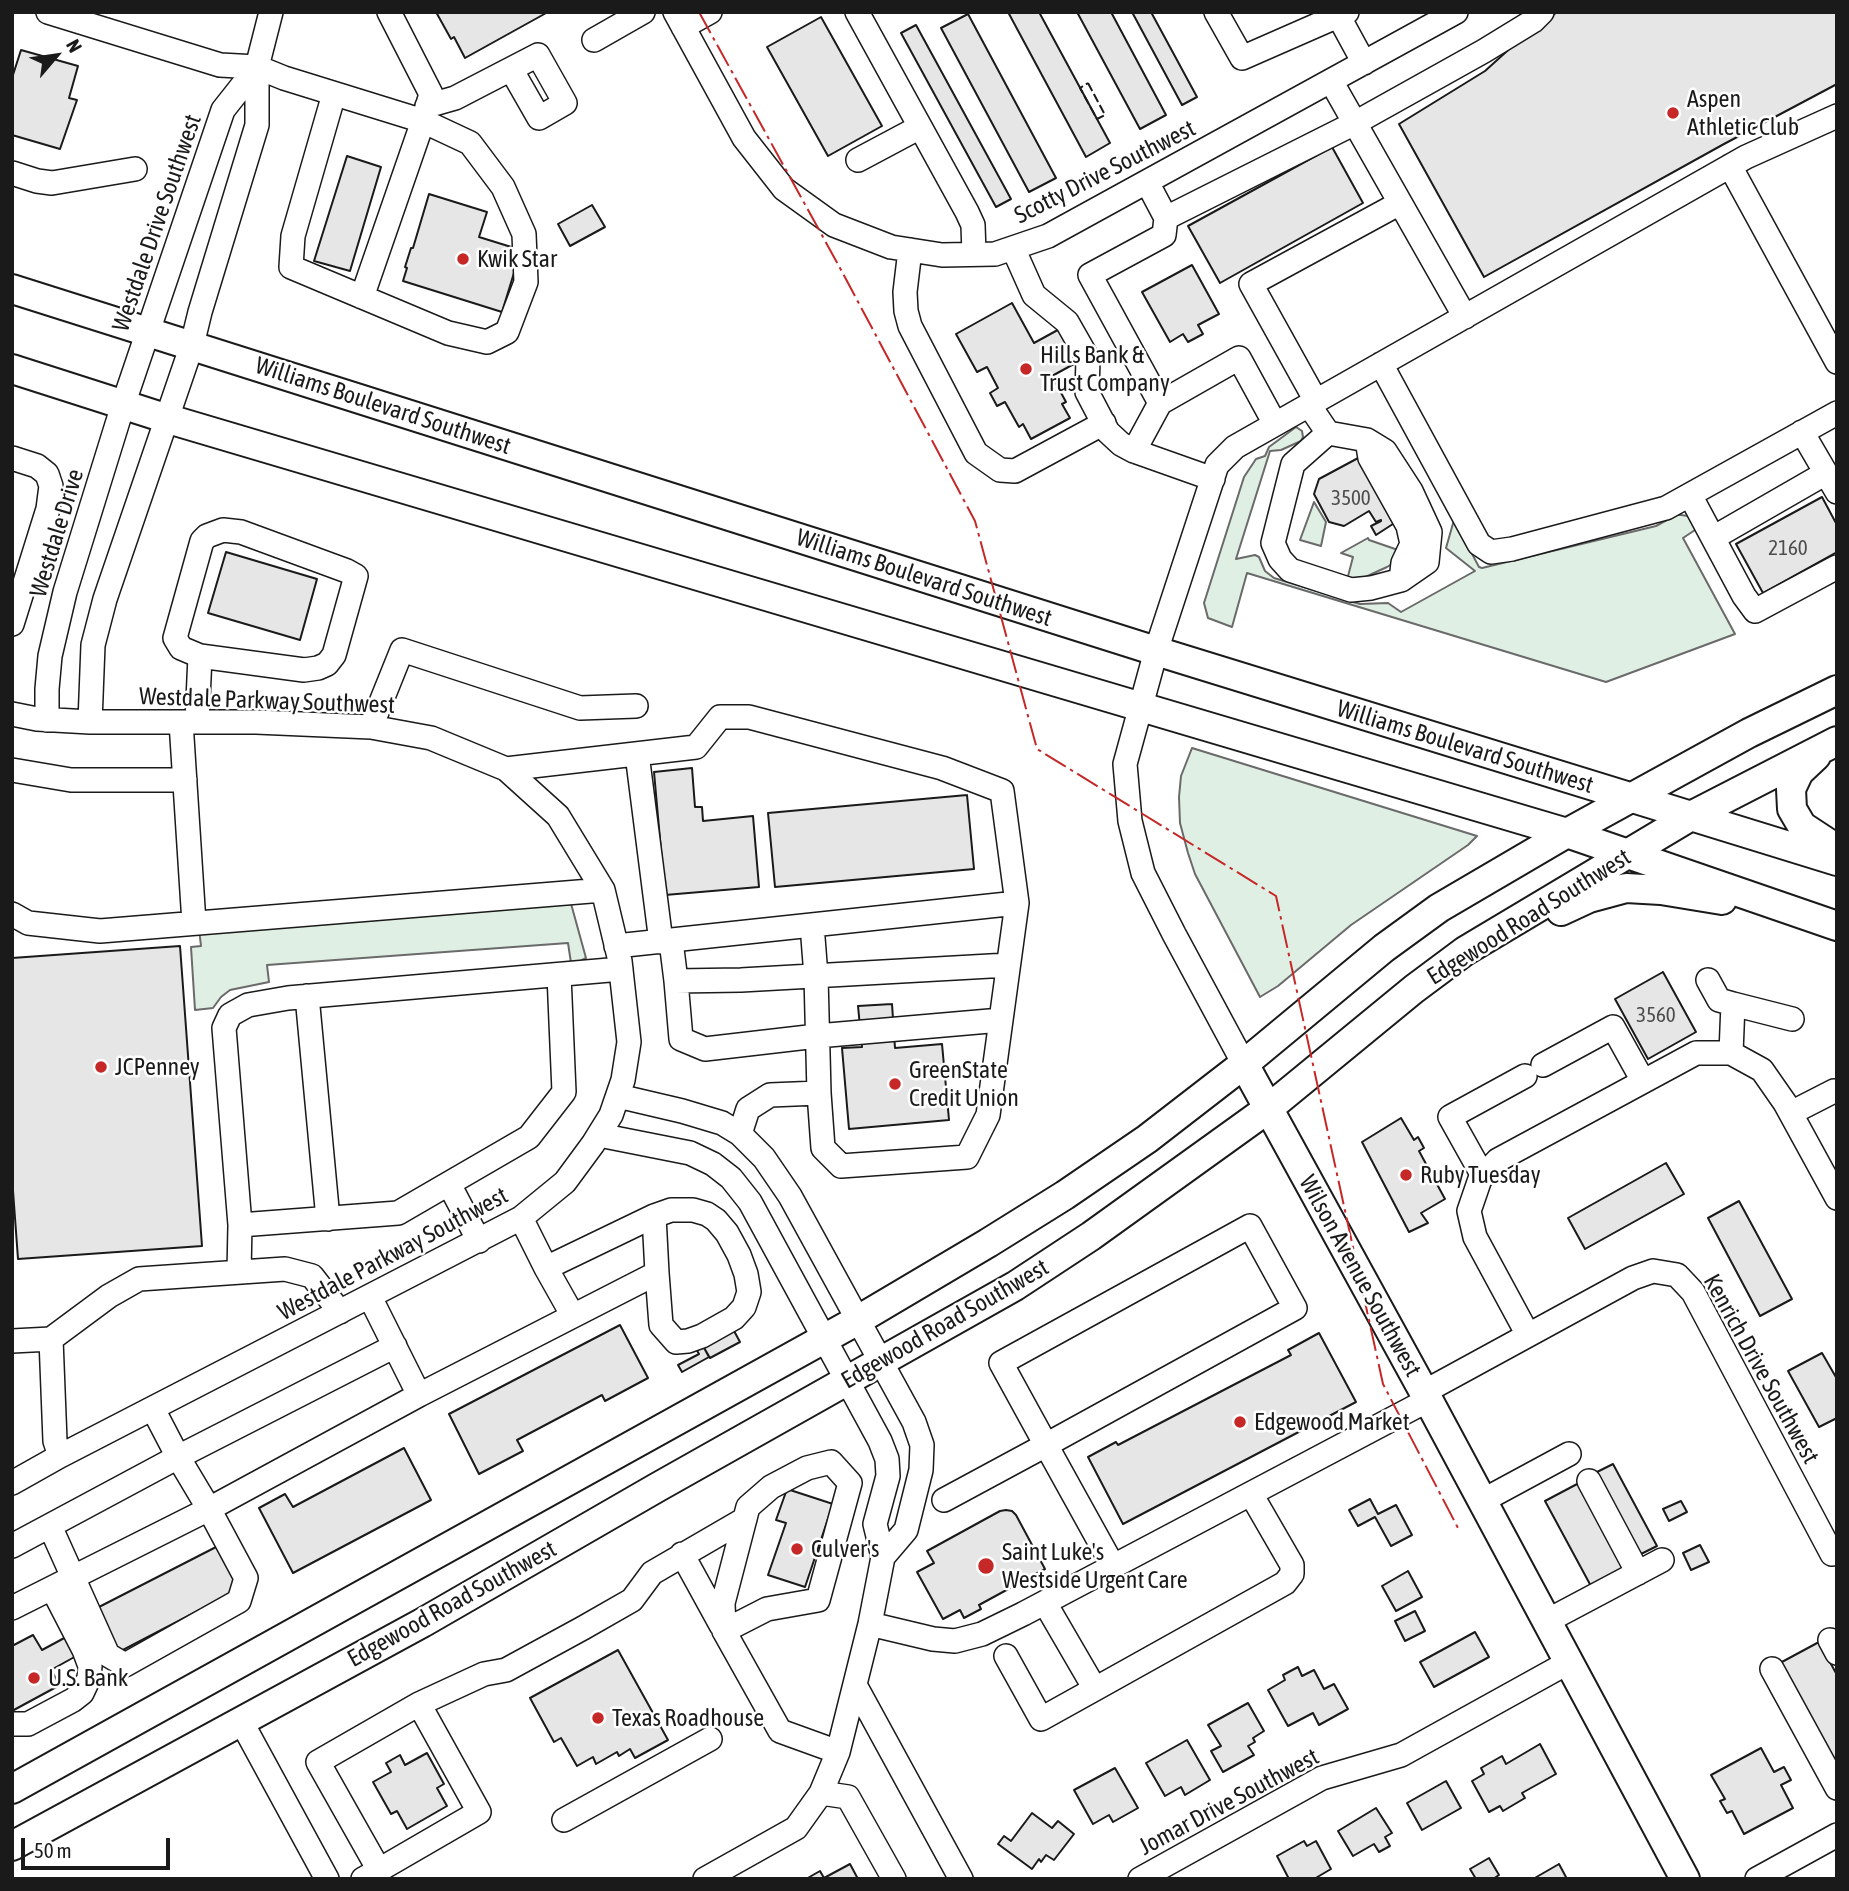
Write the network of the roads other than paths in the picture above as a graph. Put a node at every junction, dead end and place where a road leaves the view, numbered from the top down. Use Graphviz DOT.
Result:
graph roads {
  1 [pos="48,12"];
  2 [pos="271,12"];
  3 [pos="389,12"];
  4 [pos="643,12"];
  5 [pos="710,12"];
  6 [pos="857,12"];
  7 [pos="1216,12"];
  8 [pos="1456,12"];
  9 [pos="1542,12"];
  10 [pos="1343,15"];
  11 [pos="679,20"];
  12 [pos="594,40"];
  13 [pos="1364,63"];
  14 [pos="257,67"];
  15 [pos="511,69"];
  16 [pos="1331,81"];
  17 [pos="334,93"];
  18 [pos="425,114"];
  19 [pos="1837,116"];
  20 [pos="1355,123"];
  21 [pos="920,127"];
  22 [pos="858,160"];
  23 [pos="1730,166"];
  24 [pos="135,169"];
  25 [pos="12,173"];
  26 [pos="1147,182"];
  27 [pos="1400,203"];
  28 [pos="1166,218"];
  29 [pos="1013,248"];
  30 [pos="910,250"];
  31 [pos="974,254"];
  32 [pos="12,289"];
  33 [pos="362,297"];
  34 [pos="1465,317"];
  35 [pos="147,333"];
  36 [pos="192,345"];
  37 [pos="1837,362"];
  38 [pos="1381,364"];
  39 [pos="12,369"];
  40 [pos="1160,403"];
  41 [pos="1312,403"];
  42 [pos="123,405"];
  43 [pos="1837,413"];
  44 [pos="165,418"];
  45 [pos="1104,423"];
  46 [pos="1275,424"];
  47 [pos="1802,432"];
  48 [pos="1328,433"];
  49 [pos="1134,451"];
  50 [pos="12,458"];
  51 [pos="1213,480"];
  52 [pos="1831,483"];
  53 [pos="1690,495"];
  54 [pos="1713,538"];
  55 [pos="1837,567"];
  56 [pos="12,624"];
  57 [pos="1157,652"];
  58 [pos="200,656"];
  59 [pos="1837,690"];
  60 [pos="636,706"];
  61 [pos="1140,706"];
  62 [pos="12,714"];
  63 [pos="47,720"];
  64 [pos="90,722"];
  65 [pos="189,722"];
  66 [pos="371,727"];
  67 [pos="1831,744"];
  68 [pos="637,754"];
  69 [pos="506,769"];
  70 [pos="12,770"];
  71 [pos="185,780"];
  72 [pos="1631,798"];
  73 [pos="1691,816"];
  74 [pos="1567,833"];
  75 [pos="1837,849"];
  76 [pos="1629,854"];
  77 [pos="1837,861"];
  78 [pos="603,890"];
  79 [pos="1017,903"];
  80 [pos="1792,910"];
  81 [pos="12,915"];
  82 [pos="194,923"];
  83 [pos="812,925"];
  84 [pos="1837,926"];
  85 [pos="666,941"];
  86 [pos="617,946"];
  87 [pos="1465,951"];
  88 [pos="1008,965"];
  89 [pos="621,969"];
  90 [pos="559,975"];
  91 [pos="816,976"];
  92 [pos="1708,980"];
  93 [pos="676,981"];
  94 [pos="307,996"];
  95 [pos="1733,1004"];
  96 [pos="1792,1019"];
  97 [pos="1001,1020"];
  98 [pos="817,1036"];
  99 [pos="1731,1053"];
  100 [pos="1244,1064"];
  101 [pos="1643,1081"];
  102 [pos="1836,1089"];
  103 [pos="819,1093"];
  104 [pos="618,1096"];
  105 [pos="1269,1108"];
  106 [pos="1788,1108"];
  107 [pos="740,1134"];
  108 [pos="599,1135"];
  109 [pos="1483,1176"];
  110 [pos="449,1184"];
  111 [pos="1837,1198"];
  112 [pos="653,1216"];
  113 [pos="328,1219"];
  114 [pos="521,1219"];
  115 [pos="240,1225"];
  116 [pos="479,1241"];
  117 [pos="546,1268"];
  118 [pos="239,1272"];
  119 [pos="657,1273"];
  120 [pos="370,1297"];
  121 [pos="340,1312"];
  122 [pos="573,1316"];
  123 [pos="858,1320"];
  124 [pos="1528,1335"];
  125 [pos="51,1339"];
  126 [pos="824,1339"];
  127 [pos="12,1341"];
  128 [pos="395,1346"];
  129 [pos="880,1362"];
  130 [pos="846,1381"];
  131 [pos="419,1395"];
  132 [pos="1426,1396"];
  133 [pos="153,1409"];
  134 [pos="1046,1445"];
  135 [pos="1569,1454"];
  136 [pos="60,1456"];
  137 [pos="178,1457"];
  138 [pos="1589,1481"];
  139 [pos="12,1483"];
  140 [pos="1251,1493"];
  141 [pos="944,1500"];
  142 [pos="1482,1501"];
  143 [pos="209,1509"];
  144 [pos="744,1519"];
  145 [pos="50,1526"];
  146 [pos="12,1546"];
  147 [pos="1832,1554"];
  148 [pos="682,1555"];
  149 [pos="883,1557"];
  150 [pos="1662,1560"];
  151 [pos="1114,1566"];
  152 [pos="1638,1573"];
  153 [pos="74,1577"];
  154 [pos="52,1588"];
  155 [pos="1045,1603"];
  156 [pos="12,1608"];
  157 [pos="1547,1621"];
  158 [pos="870,1624"];
  159 [pos="724,1631"];
  160 [pos="1006,1656"];
  161 [pos="1569,1662"];
  162 [pos="1772,1669"];
  163 [pos="855,1685"];
  164 [pos="1095,1689"];
  165 [pos="419,1704"];
  166 [pos="241,1721"];
  167 [pos="12,1724"];
  168 [pos="710,1739"];
  169 [pos="838,1752"];
  170 [pos="12,1788"];
  171 [pos="1837,1788"];
  172 [pos="821,1793"];
  173 [pos="564,1820"];
  174 [pos="1837,1835"];
  175 [pos="12,1846"];
  176 [pos="371,1874"];
  177 [pos="323,1877"];
  178 [pos="705,1879"];
  179 [pos="894,1879"];
  180 [pos="961,1879"];
  181 [pos="1140,1879"];
  182 [pos="1685,1879"];
  183 [pos="1757,1879"];
  1 -- 14 [label="street"];
  2 -- 14 [label="street, Westdale Drive Southwest"];
  3 -- 18 [label="street"];
  4 -- 12 [label="street"];
  5 -- 11 [label="street"];
  6 -- 21 [label="street"];
  7 -- 10 [label="street"];
  8 -- 13 [label="street, Scotty Drive Southwest"];
  9 -- 20 [label="street"];
  10 -- 13 [label="street"];
  11 -- 30 [label="street, Scotty Drive Southwest"];
  13 -- 16 [label="street, Scotty Drive Southwest"];
  14 -- 17 [label="street"];
  14 -- 35 [label="street, Westdale Drive Southwest"];
  14 -- 36 [label="street, Westdale Drive Southwest"];
  15 -- 18 [label="street"];
  16 -- 20 [label="street"];
  16 -- 26 [label="street, Scotty Drive Southwest"];
  17 -- 18 [label="street"];
  17 -- 33 [label="street"];
  18 -- 33 [label="street"];
  18 -- 33 [label="street"];
  19 -- 23 [label="street, Wilson Avenue Southwest"];
  20 -- 27 [label="street"];
  20 -- 28 [label="street"];
  21 -- 22 [label="street"];
  21 -- 31 [label="street"];
  23 -- 34 [label="street, Wilson Avenue Southwest"];
  23 -- 37 [label="street"];
  24 -- 25 [label="street"];
  26 -- 28 [label="street"];
  26 -- 29 [label="street, Scotty Drive Southwest"];
  27 -- 34 [label="street"];
  27 -- 41 [label="street"];
  28 -- 40 [label="street"];
  29 -- 31 [label="street, Scotty Drive Southwest"];
  29 -- 45 [label="street"];
  30 -- 31 [label="street, Scotty Drive Southwest"];
  30 -- 45 [label="street"];
  32 -- 35 [label="main road, Williams Boulevard Southwest"];
  34 -- 38 [label="street, Wilson Avenue Southwest"];
  35 -- 36 [label="main road, Williams Boulevard Southwest"];
  35 -- 42 [label="street, Westdale Drive Southwest"];
  36 -- 44 [label="street, Westdale Drive Southwest"];
  36 -- 57 [label="main road, Williams Boulevard Southwest"];
  38 -- 41 [label="street, Wilson Avenue Southwest"];
  38 -- 53 [label="street"];
  39 -- 42 [label="main road"];
  40 -- 46 [label="street"];
  40 -- 49 [label="street"];
  41 -- 46 [label="street, Wilson Avenue Southwest"];
  41 -- 48 [label="street"];
  42 -- 44 [label="main road"];
  42 -- 63 [label="street, Westdale Drive"];
  43 -- 47 [label="street"];
  44 -- 61 [label="main road"];
  44 -- 64 [label="street"];
  45 -- 49 [label="street"];
  46 -- 51 [label="street, Wilson Avenue Southwest"];
  47 -- 52 [label="street"];
  47 -- 53 [label="street"];
  48 -- 48 [label="street"];
  49 -- 51 [label="street"];
  50 -- 56 [label="street"];
  51 -- 57 [label="street, Wilson Avenue Southwest"];
  52 -- 54 [label="street"];
  53 -- 54 [label="street"];
  54 -- 55 [label="street"];
  57 -- 61 [label="street, Wilson Avenue Southwest"];
  57 -- 72 [label="main road, Williams Boulevard Southwest"];
  58 -- 58 [label="street"];
  58 -- 65 [label="street"];
  59 -- 72 [label="main road, Edgewood Road Southwest"];
  60 -- 66 [label="street"];
  61 -- 74 [label="main road"];
  61 -- 100 [label="street, Wilson Avenue Southwest"];
  62 -- 63 [label="street, Westdale Parkway Southwest"];
  63 -- 64 [label="street, Westdale Parkway Southwest"];
  64 -- 65 [label="street, Westdale Parkway Southwest"];
  65 -- 66 [label="street, Westdale Parkway Southwest"];
  65 -- 71 [label="street"];
  66 -- 69 [label="street, Westdale Parkway Southwest"];
  67 -- 73 [label="main road, Edgewood Road Southwest"];
  67 -- 75 [label="main road"];
  68 -- 69 [label="street"];
  68 -- 79 [label="street"];
  68 -- 85 [label="street"];
  69 -- 78 [label="street, Westdale Parkway Southwest"];
  70 -- 71 [label="street"];
  71 -- 82 [label="street"];
  72 -- 73 [label="main road, Williams Boulevard Southwest"];
  72 -- 74 [label="main road, Edgewood Road Southwest"];
  73 -- 76 [label="main road, Edgewood Road Southwest"];
  73 -- 77 [label="main road, Williams Boulevard Southwest"];
  74 -- 76 [label="main road"];
  74 -- 100 [label="main road, Edgewood Road Southwest"];
  76 -- 80 [label="main road"];
  76 -- 87 [label="main road, Edgewood Road Southwest"];
  78 -- 82 [label="street"];
  78 -- 86 [label="street, Westdale Parkway Southwest"];
  79 -- 83 [label="street"];
  79 -- 88 [label="street"];
  80 -- 84 [label="main road"];
  80 -- 87 [label="main road"];
  81 -- 82 [label="street"];
  83 -- 85 [label="street"];
  83 -- 91 [label="street"];
  85 -- 86 [label="street"];
  85 -- 93 [label="street"];
  86 -- 89 [label="street, Westdale Parkway Southwest"];
  87 -- 105 [label="main road, Edgewood Road Southwest"];
  88 -- 91 [label="street"];
  88 -- 97 [label="street"];
  89 -- 90 [label="street"];
  89 -- 104 [label="street, Westdale Parkway Southwest"];
  90 -- 94 [label="street"];
  90 -- 110 [label="street"];
  91 -- 93 [label="street"];
  91 -- 98 [label="street"];
  92 -- 95 [label="street"];
  93 -- 98 [label="street"];
  94 -- 113 [label="street"];
  94 -- 115 [label="street"];
  95 -- 96 [label="street"];
  95 -- 99 [label="street"];
  97 -- 98 [label="street"];
  97 -- 103 [label="street"];
  98 -- 103 [label="street"];
  99 -- 101 [label="street"];
  99 -- 106 [label="street"];
  100 -- 105 [label="main road, Wilson Avenue Southwest"];
  100 -- 123 [label="main road, Edgewood Road Southwest"];
  101 -- 109 [label="street"];
  101 -- 109 [label="street"];
  102 -- 106 [label="street"];
  103 -- 107 [label="street"];
  104 -- 107 [label="street"];
  104 -- 108 [label="street, Westdale Parkway Southwest"];
  105 -- 129 [label="main road, Edgewood Road Southwest"];
  105 -- 132 [label="main road, Wilson Avenue Southwest"];
  106 -- 111 [label="street"];
  107 -- 123 [label="street"];
  108 -- 114 [label="street, Westdale Parkway Southwest"];
  108 -- 126 [label="street"];
  109 -- 124 [label="street"];
  110 -- 113 [label="street"];
  110 -- 116 [label="street"];
  112 -- 117 [label="street"];
  112 -- 119 [label="street"];
  112 -- 119 [label="street"];
  113 -- 115 [label="street"];
  114 -- 116 [label="street, Westdale Parkway Southwest"];
  114 -- 117 [label="street"];
  115 -- 118 [label="street"];
  116 -- 120 [label="street, Westdale Parkway Southwest"];
  117 -- 122 [label="street"];
  118 -- 121 [label="street"];
  118 -- 125 [label="street"];
  119 -- 122 [label="street"];
  120 -- 121 [label="street, Westdale Parkway Southwest"];
  120 -- 128 [label="street"];
  121 -- 133 [label="street, Westdale Parkway Southwest"];
  122 -- 131 [label="street"];
  123 -- 126 [label="main road, Edgewood Road Southwest"];
  123 -- 129 [label="street"];
  124 -- 132 [label="street, Kenrich Drive Southwest"];
  124 -- 147 [label="street, Kenrich Drive Southwest"];
  125 -- 127 [label="street"];
  125 -- 136 [label="street"];
  126 -- 130 [label="street"];
  126 -- 170 [label="main road, Edgewood Road Southwest"];
  128 -- 131 [label="street"];
  128 -- 137 [label="street"];
  129 -- 130 [label="main road, Edgewood Road Southwest"];
  129 -- 149 [label="street"];
  130 -- 149 [label="street"];
  130 -- 166 [label="main road, Edgewood Road Southwest"];
  131 -- 143 [label="street"];
  132 -- 140 [label="street, Kenrich Drive Southwest"];
  132 -- 142 [label="main road, Wilson Avenue Southwest"];
  133 -- 136 [label="street, Westdale Parkway Southwest"];
  133 -- 137 [label="street"];
  134 -- 134 [label="street"];
  134 -- 141 [label="street"];
  134 -- 151 [label="street"];
  135 -- 142 [label="street"];
  136 -- 139 [label="street, Westdale Parkway Southwest"];
  137 -- 143 [label="street"];
  137 -- 145 [label="street"];
  138 -- 152 [label="street"];
  140 -- 151 [label="street, Kenrich Drive Southwest"];
  140 -- 164 [label="street"];
  142 -- 157 [label="main road, Wilson Avenue Southwest"];
  143 -- 153 [label="street"];
  143 -- 153 [label="street"];
  144 -- 148 [label="street"];
  144 -- 159 [label="street"];
  144 -- 159 [label="street"];
  145 -- 146 [label="street"];
  145 -- 153 [label="street"];
  148 -- 159 [label="street"];
  148 -- 165 [label="street"];
  149 -- 158 [label="street"];
  150 -- 152 [label="street"];
  151 -- 155 [label="street, Kenrich Drive Southwest"];
  152 -- 157 [label="street"];
  153 -- 154 [label="street"];
  154 -- 156 [label="street"];
  154 -- 167 [label="street"];
  155 -- 158 [label="street, Kenrich Drive Southwest"];
  155 -- 164 [label="street"];
  157 -- 161 [label="main road, Wilson Avenue Southwest"];
  158 -- 163 [label="street"];
  159 -- 169 [label="street"];
  160 -- 164 [label="street"];
  161 -- 181 [label="street, Jomar Drive Southwest"];
  161 -- 182 [label="main road, Wilson Avenue Southwest"];
  162 -- 171 [label="street"];
  163 -- 169 [label="street"];
  163 -- 180 [label="street"];
  165 -- 176 [label="street"];
  165 -- 176 [label="street"];
  166 -- 175 [label="main road, Edgewood Road Southwest"];
  166 -- 177 [label="street"];
  168 -- 173 [label="street"];
  169 -- 172 [label="street"];
  172 -- 178 [label="street"];
  172 -- 179 [label="street"];
  174 -- 183 [label="street"];
}
